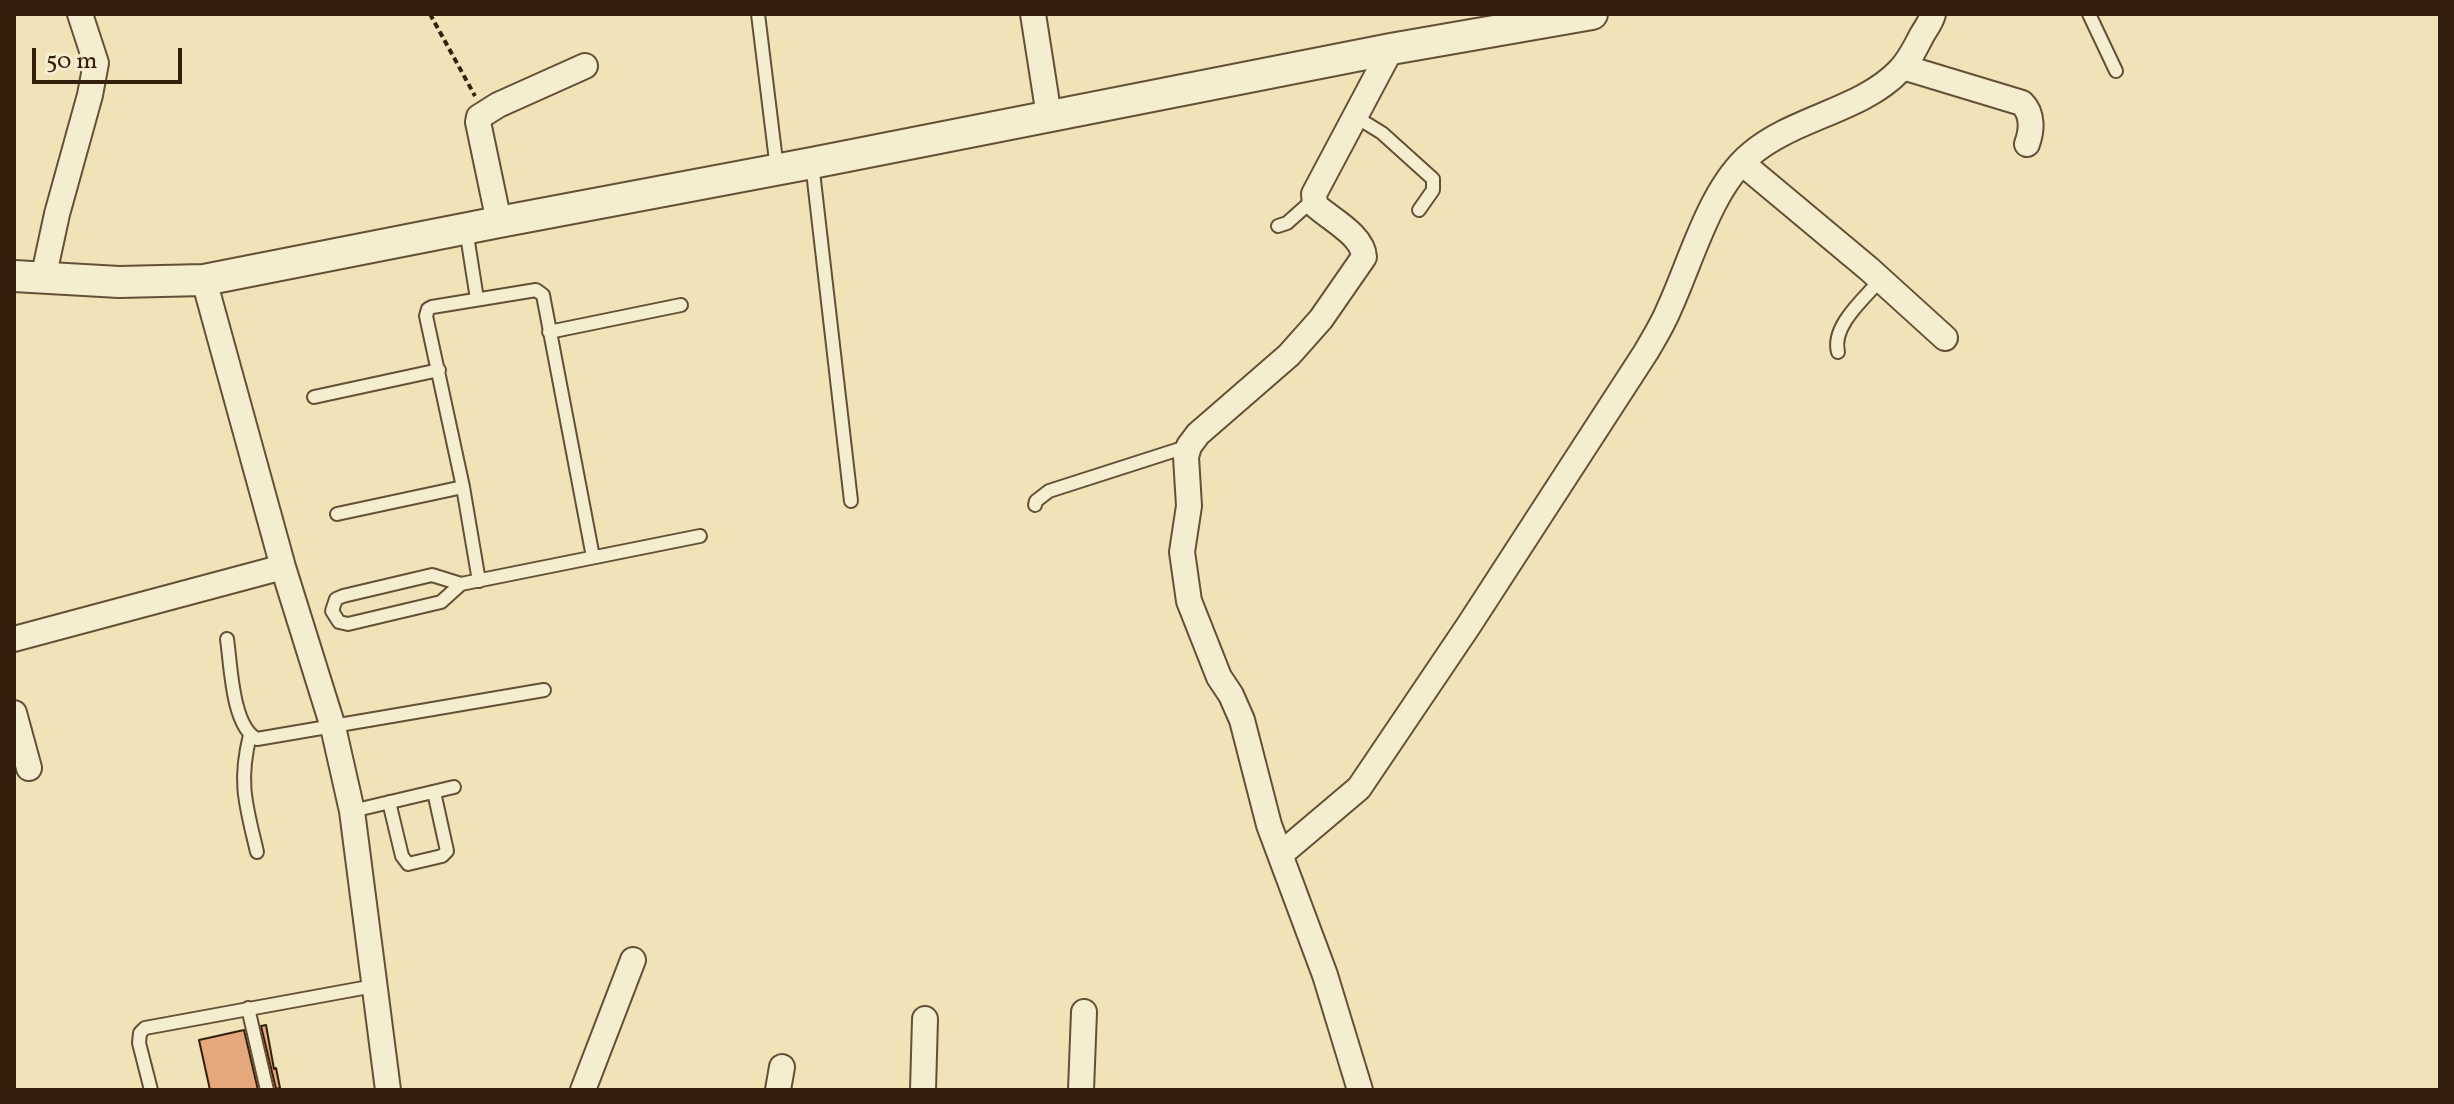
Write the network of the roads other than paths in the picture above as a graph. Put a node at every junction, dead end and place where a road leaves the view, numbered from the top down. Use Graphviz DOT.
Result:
graph roads {
  1 [pos="80,14"];
  2 [pos="758,14"];
  3 [pos="1033,14"];
  4 [pos="1592,14"];
  5 [pos="1933,14"];
  6 [pos="2089,14"];
  7 [pos="1560,17"];
  8 [pos="1391,49"];
  9 [pos="585,66"];
  10 [pos="1903,67"];
  11 [pos="2116,71"];
  12 [pos="1049,116"];
  13 [pos="1356,117"];
  14 [pos="2027,144"];
  15 [pos="812,163"];
  16 [pos="1742,163"];
  17 [pos="777,169"];
  18 [pos="1314,199"];
  19 [pos="1419,210"];
  20 [pos="499,222"];
  21 [pos="1278,226"];
  22 [pos="466,229"];
  23 [pos="28,277"];
  24 [pos="1881,279"];
  25 [pos="204,280"];
  26 [pos="477,299"];
  27 [pos="681,305"];
  28 [pos="549,332"];
  29 [pos="1945,338"];
  30 [pos="1838,352"];
  31 [pos="439,370"];
  32 [pos="314,397"];
  33 [pos="1189,446"];
  34 [pos="463,487"];
  35 [pos="851,501"];
  36 [pos="1035,505"];
  37 [pos="337,514"];
  38 [pos="700,536"];
  39 [pos="593,557"];
  40 [pos="283,567"];
  41 [pos="479,581"];
  42 [pos="461,584"];
  43 [pos="14,639"];
  44 [pos="227,639"];
  45 [pos="544,690"];
  46 [pos="14,713"];
  47 [pos="333,727"];
  48 [pos="250,735"];
  49 [pos="29,768"];
  50 [pos="454,787"];
  51 [pos="434,792"];
  52 [pos="389,802"];
  53 [pos="352,811"];
  54 [pos="257,852"];
  55 [pos="1281,854"];
  56 [pos="633,960"];
  57 [pos="374,986"];
  58 [pos="248,1008"];
  59 [pos="1084,1012"];
  60 [pos="925,1019"];
  61 [pos="151,1090"];
  62 [pos="267,1090"];
  63 [pos="388,1090"];
  64 [pos="583,1090"];
  65 [pos="923,1090"];
  66 [pos="1081,1090"];
  67 [pos="1360,1090"];
  1 -- 23 [label="street"];
  2 -- 17 [label="lane"];
  3 -- 12 [label="street"];
  4 -- 7 [label="street"];
  5 -- 10 [label="street"];
  6 -- 11 [label="lane"];
  7 -- 8 [label="street"];
  8 -- 12 [label="street"];
  8 -- 13 [label="street"];
  9 -- 20 [label="street"];
  10 -- 14 [label="street"];
  10 -- 16 [label="street"];
  12 -- 15 [label="street"];
  13 -- 18 [label="street"];
  13 -- 19 [label="lane"];
  15 -- 17 [label="street"];
  15 -- 35 [label="lane"];
  16 -- 24 [label="street"];
  16 -- 55 [label="street"];
  17 -- 20 [label="street"];
  18 -- 21 [label="lane"];
  18 -- 33 [label="street"];
  20 -- 22 [label="street"];
  22 -- 25 [label="street"];
  22 -- 26 [label="lane"];
  23 -- 25 [label="street"];
  24 -- 29 [label="street"];
  24 -- 30 [label="lane"];
  25 -- 40 [label="street"];
  26 -- 28 [label="lane"];
  26 -- 31 [label="lane"];
  27 -- 28 [label="lane"];
  28 -- 39 [label="lane"];
  31 -- 32 [label="lane"];
  31 -- 34 [label="lane"];
  33 -- 36 [label="lane"];
  33 -- 55 [label="street"];
  34 -- 37 [label="lane"];
  34 -- 41 [label="lane"];
  38 -- 39 [label="lane"];
  39 -- 41 [label="lane"];
  40 -- 43 [label="street"];
  40 -- 47 [label="street"];
  41 -- 42 [label="lane"];
  42 -- 42 [label="lane"];
  44 -- 48 [label="lane"];
  45 -- 47 [label="lane"];
  46 -- 49 [label="street"];
  47 -- 48 [label="lane"];
  47 -- 53 [label="street"];
  48 -- 54 [label="lane"];
  50 -- 51 [label="lane"];
  51 -- 52 [label="lane"];
  51 -- 52 [label="lane"];
  52 -- 53 [label="lane"];
  53 -- 57 [label="street"];
  55 -- 67 [label="street"];
  56 -- 64 [label="street"];
  57 -- 58 [label="lane"];
  57 -- 63 [label="street"];
  58 -- 61 [label="lane"];
  58 -- 62 [label="lane"];
  59 -- 66 [label="street"];
  60 -- 65 [label="street"];
}
